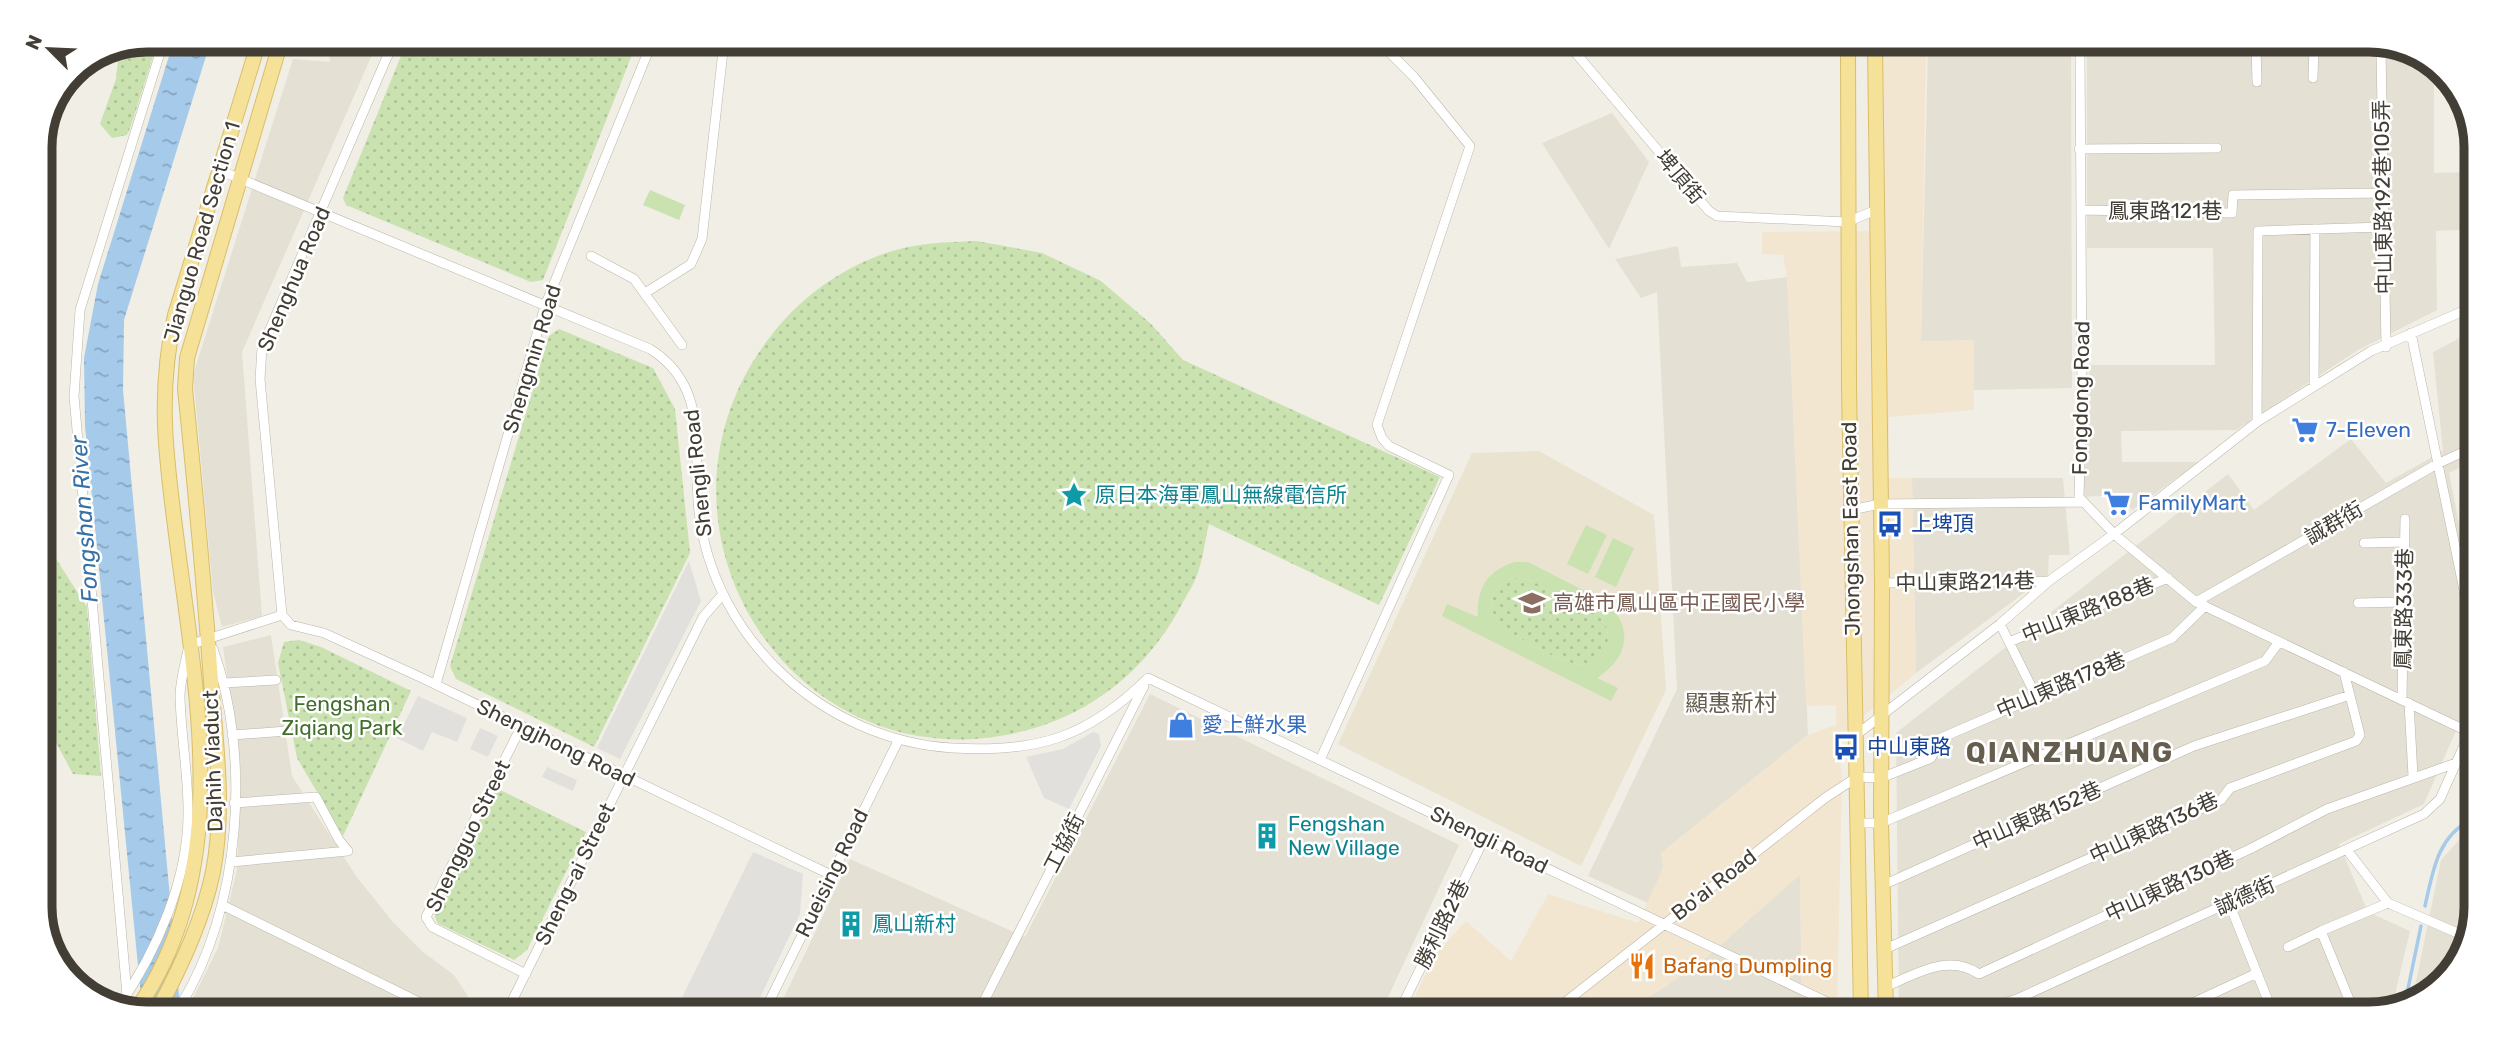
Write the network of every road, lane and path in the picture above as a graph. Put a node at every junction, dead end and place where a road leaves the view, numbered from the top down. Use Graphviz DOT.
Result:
graph roads {
  1 [pos="160,52"];
  2 [pos="256,52"];
  3 [pos="278,52"];
  4 [pos="390,52"];
  5 [pos="648,52"];
  6 [pos="723,52"];
  7 [pos="1389,52"];
  8 [pos="1575,52"];
  9 [pos="1848,52"];
  10 [pos="1875,52"];
  11 [pos="2080,52"];
  12 [pos="2256,52"];
  13 [pos="2314,52"];
  14 [pos="2381,53"];
  15 [pos="2313,78"];
  16 [pos="2257,82"];
  17 [pos="2217,148"];
  18 [pos="2079,149"];
  19 [pos="219,170"];
  20 [pos="239,179"];
  21 [pos="2383,193"];
  22 [pos="1875,210"];
  23 [pos="2082,210"];
  24 [pos="322,213"];
  25 [pos="1847,222"];
  26 [pos="2384,227"];
  27 [pos="2315,229"];
  28 [pos="591,256"];
  29 [pos="645,293"];
  30 [pos="545,306"];
  31 [pos="2464,311"];
  32 [pos="2412,332"];
  33 [pos="682,345"];
  34 [pos="2386,347"];
  35 [pos="2314,386"];
  36 [pos="2257,422"];
  37 [pos="2464,452"];
  38 [pos="2437,464"];
  39 [pos="2083,502"];
  40 [pos="1880,504"];
  41 [pos="1851,510"];
  42 [pos="2405,519"];
  43 [pos="2114,534"];
  44 [pos="2404,542"];
  45 [pos="2364,543"];
  46 [pos="2168,578"];
  47 [pos="2049,581"];
  48 [pos="1882,583"];
  49 [pos="2464,591"];
  50 [pos="723,594"];
  51 [pos="2404,602"];
  52 [pos="2358,603"];
  53 [pos="2201,604"];
  54 [pos="282,615"];
  55 [pos="2000,624"];
  56 [pos="209,638"];
  57 [pos="2009,642"];
  58 [pos="2278,642"];
  59 [pos="189,645"];
  60 [pos="2344,672"];
  61 [pos="211,674"];
  62 [pos="193,677"];
  63 [pos="1148,678"];
  64 [pos="276,680"];
  65 [pos="224,683"];
  66 [pos="436,684"];
  67 [pos="2350,695"];
  68 [pos="2036,696"];
  69 [pos="2405,701"];
  70 [pos="1883,715"];
  71 [pos="521,727"];
  72 [pos="2464,729"];
  73 [pos="287,731"];
  74 [pos="232,735"];
  75 [pos="1856,735"];
  76 [pos="900,739"];
  77 [pos="2464,742"];
  78 [pos="1320,760"];
  79 [pos="2456,763"];
  80 [pos="623,776"];
  81 [pos="2413,776"];
  82 [pos="1857,777"];
  83 [pos="1881,778"];
  84 [pos="234,803"];
  85 [pos="1856,823"];
  86 [pos="1881,823"];
  87 [pos="1485,837"];
  88 [pos="2347,850"];
  89 [pos="231,862"];
  90 [pos="831,875"];
  91 [pos="1883,885"];
  92 [pos="2229,903"];
  93 [pos="2388,903"];
  94 [pos="222,905"];
  95 [pos="1662,926"];
  96 [pos="2321,932"];
  97 [pos="2460,934"];
  98 [pos="2288,947"];
  99 [pos="1885,949"];
  100 [pos="2257,973"];
  101 [pos="526,974"];
  102 [pos="1885,988"];
  103 [pos="127,995"];
  104 [pos="124,998"];
  105 [pos="142,1001"];
  106 [pos="162,1002"];
  107 [pos="182,1002"];
  108 [pos="419,1002"];
  109 [pos="512,1002"];
  110 [pos="769,1002"];
  111 [pos="984,1002"];
  112 [pos="1403,1002"];
  113 [pos="1565,1002"];
  114 [pos="1826,1002"];
  115 [pos="1861,1002"];
  116 [pos="1886,1002"];
  117 [pos="2008,1002"];
  118 [pos="2195,1002"];
  119 [pos="2269,1002"];
  120 [pos="2350,1002"];
  1 -- 103 [label="street"];
  2 -- 19 [label="main road, Jianguo Road Section 1"];
  3 -- 20 [label="main road, Jianguo Road Section 1"];
  4 -- 24 [label="street, Shenghua Road"];
  5 -- 30 [label="street, Shengmin Road"];
  6 -- 29 [label="street"];
  7 -- 78 [label="street"];
  8 -- 25 [label="street, 埤頂街"];
  9 -- 25 [label="main road, Jhongshan East Road"];
  10 -- 22 [label="main road, Jhongshan East Road"];
  11 -- 18 [label="street, Fongdong Road"];
  12 -- 16 [label="street"];
  13 -- 15 [label="street"];
  14 -- 21 [label="street, 中山東路192巷105弄"];
  17 -- 18 [label="street"];
  18 -- 23 [label="street, Fongdong Road"];
  19 -- 20 [label="street, Shengli Road"];
  19 -- 59 [label="main road, Jianguo Road Section 1"];
  20 -- 24 [label="street, Shengli Road"];
  20 -- 56 [label="main road, Jianguo Road Section 1"];
  21 -- 23 [label="street, 鳳東路121巷"];
  21 -- 26 [label="street, 中山東路192巷105弄"];
  22 -- 25 [label="street, 埤頂街"];
  22 -- 40 [label="main road, Jhongshan East Road"];
  23 -- 39 [label="street, Fongdong Road"];
  24 -- 30 [label="street, Shengli Road"];
  24 -- 54 [label="street, Shenghua Road"];
  25 -- 41 [label="main road, Jhongshan East Road"];
  26 -- 27 [label="street"];
  26 -- 34 [label="street, 中山東路192巷105弄"];
  27 -- 35 [label="street"];
  27 -- 36 [label="street"];
  28 -- 29 [label="street"];
  29 -- 33 [label="street"];
  30 -- 50 [label="street, Shengli Road"];
  30 -- 66 [label="street, Shengmin Road"];
  31 -- 32 [label="street"];
  32 -- 34 [label="street"];
  32 -- 38 [label="street"];
  34 -- 35 [label="street"];
  35 -- 36 [label="street"];
  36 -- 43 [label="street"];
  37 -- 38 [label="street, 誠群街"];
  38 -- 49 [label="street"];
  38 -- 53 [label="street, 誠群街"];
  39 -- 40 [label="street"];
  39 -- 43 [label="street, Fongdong Road"];
  40 -- 41 [label="street"];
  40 -- 48 [label="main road, Jhongshan East Road"];
  41 -- 75 [label="main road, Jhongshan East Road"];
  42 -- 44 [label="street, 鳳東路333巷"];
  43 -- 46 [label="street, Fongdong Road"];
  43 -- 47 [label="street"];
  44 -- 45 [label="street"];
  44 -- 51 [label="street, 鳳東路333巷"];
  46 -- 53 [label="street, Fongdong Road"];
  46 -- 57 [label="street, 中山東路188巷"];
  47 -- 48 [label="street, 中山東路214巷"];
  47 -- 55 [label="street"];
  48 -- 70 [label="main road, Jhongshan East Road"];
  50 -- 76 [label="street, Shengli Road"];
  50 -- 80 [label="street, Sheng-ai Street"];
  51 -- 52 [label="street"];
  51 -- 69 [label="street, 鳳東路333巷"];
  53 -- 58 [label="street, Fongdong Road"];
  53 -- 68 [label="street, 中山東路178巷"];
  54 -- 56 [label="street"];
  54 -- 66 [label="street, Shengjhong Road"];
  55 -- 57 [label="street"];
  55 -- 70 [label="street"];
  56 -- 59 [label="street"];
  56 -- 61 [label="main road, Jianguo Road Section 1"];
  56 -- 65 [label="street"];
  57 -- 68 [label="street"];
  58 -- 60 [label="street, Fongdong Road"];
  58 -- 86 [label="street"];
  59 -- 62 [label="main road, Jianguo Road Section 1"];
  59 -- 103 [label="street"];
  60 -- 67 [label="street, 中山東路136巷"];
  60 -- 69 [label="street, Fongdong Road"];
  61 -- 106 [label="main road, Dajhih Viaduct"];
  62 -- 105 [label="main road, Dajhih Viaduct"];
  63 -- 76 [label="street, Shengli Road"];
  63 -- 78 [label="street, Shengli Road"];
  63 -- 111 [label="street, 工協街"];
  64 -- 65 [label="street"];
  65 -- 74 [label="street"];
  66 -- 71 [label="street, Shengjhong Road"];
  67 -- 91 [label="street, 中山東路152巷"];
  67 -- 99 [label="street, 中山東路136巷"];
  68 -- 83 [label="street, 中山東路178巷"];
  69 -- 72 [label="street, Fongdong Road"];
  69 -- 81 [label="street, 鳳東路333巷"];
  70 -- 75 [label="street"];
  70 -- 83 [label="main road, Jhongshan East Road"];
  71 -- 80 [label="street, Shengjhong Road"];
  71 -- 101 [label="street, Shengguo Street"];
  73 -- 74 [label="street"];
  74 -- 84 [label="street"];
  75 -- 82 [label="main road, Jhongshan East Road"];
  76 -- 90 [label="street, Rueising Road"];
  77 -- 79 [label="street, 誠德街"];
  78 -- 87 [label="street, Shengli Road"];
  79 -- 81 [label="street, 中山東路130巷"];
  79 -- 88 [label="street, 誠德街"];
  80 -- 90 [label="street, Shengjhong Road"];
  80 -- 101 [label="street, Sheng-ai Street"];
  81 -- 102 [label="street, 中山東路130巷"];
  82 -- 83 [label="street"];
  82 -- 85 [label="main road, Jhongshan East Road"];
  82 -- 95 [label="street, Bo'ai Road"];
  83 -- 86 [label="main road, Jhongshan East Road"];
  84 -- 89 [label="street"];
  84 -- 89 [label="street"];
  85 -- 86 [label="street"];
  85 -- 115 [label="main road, Jhongshan East Road"];
  86 -- 91 [label="main road, Jhongshan East Road"];
  87 -- 95 [label="street, Shengli Road"];
  87 -- 112 [label="street, 勝利路2巷"];
  88 -- 92 [label="street, 誠德街"];
  88 -- 93 [label="street"];
  89 -- 94 [label="street"];
  90 -- 110 [label="street, Rueising Road"];
  91 -- 99 [label="main road, Jhongshan East Road"];
  92 -- 100 [label="street"];
  92 -- 117 [label="street, 誠德街"];
  93 -- 96 [label="street"];
  93 -- 97 [label="street"];
  94 -- 107 [label="street"];
  94 -- 108 [label="street"];
  95 -- 113 [label="street, Bo'ai Road"];
  95 -- 114 [label="street, Shengli Road"];
  96 -- 98 [label="street"];
  96 -- 120 [label="street"];
  99 -- 102 [label="main road, Jhongshan East Road"];
  100 -- 118 [label="street"];
  100 -- 119 [label="street"];
  101 -- 109 [label="street, Sheng-ai Street"];
  102 -- 116 [label="main road, Jhongshan East Road"];
  103 -- 104 [label="street"];
}
